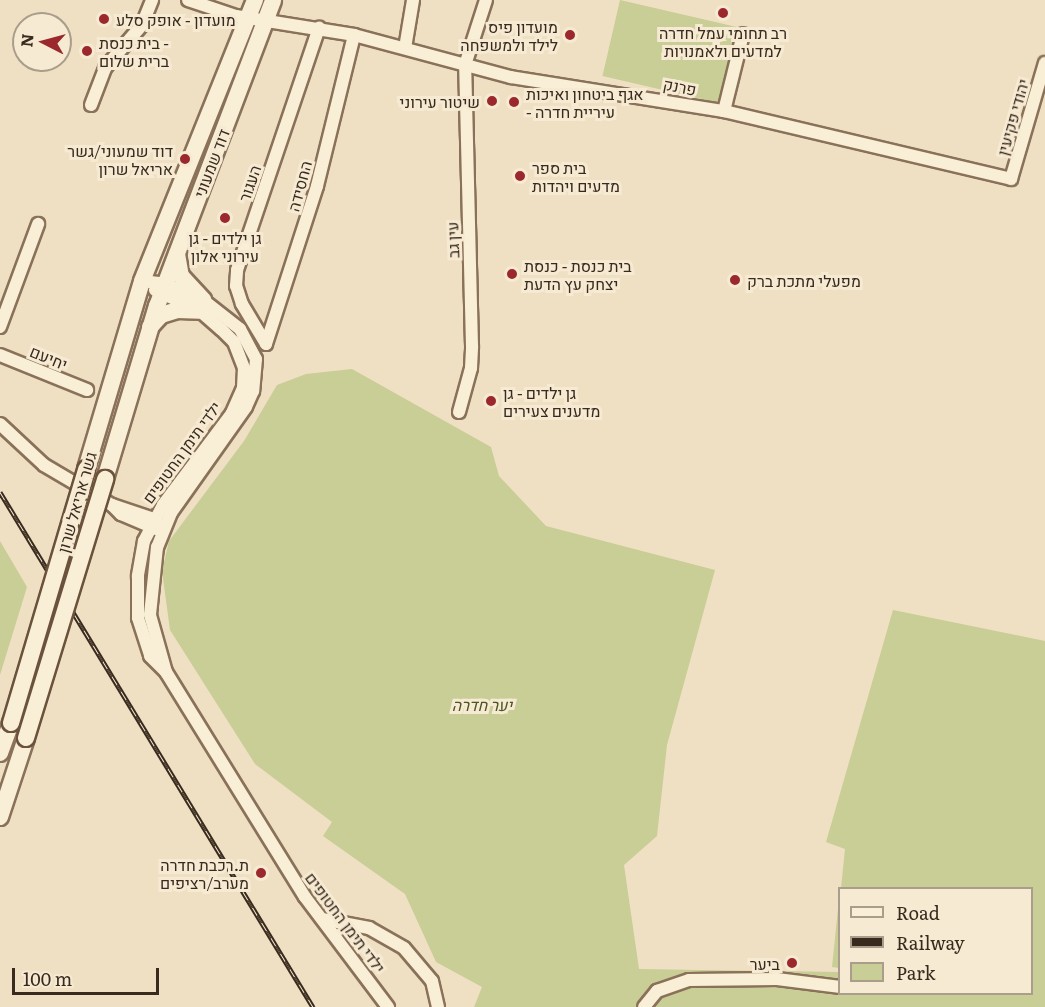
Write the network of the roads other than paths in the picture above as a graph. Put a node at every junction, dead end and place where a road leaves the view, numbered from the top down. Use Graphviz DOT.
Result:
graph roads {
  1 [pos="152,0"];
  2 [pos="188,0"];
  3 [pos="413,0"];
  4 [pos="486,0"];
  5 [pos="251,10"];
  6 [pos="269,12"];
  7 [pos="313,27"];
  8 [pos="743,34"];
  9 [pos="354,35"];
  10 [pos="405,48"];
  11 [pos="1045,63"];
  12 [pos="465,65"];
  13 [pos="92,105"];
  14 [pos="724,111"];
  15 [pos="1011,179"];
  16 [pos="38,224"];
  17 [pos="177,252"];
  18 [pos="142,281"];
  19 [pos="163,289"];
  20 [pos="201,306"];
  21 [pos="0,327"];
  22 [pos="150,327"];
  23 [pos="266,344"];
  24 [pos="0,355"];
  25 [pos="87,390"];
  26 [pos="459,412"];
  27 [pos="0,424"];
  28 [pos="152,523"];
  29 [pos="163,530"];
  30 [pos="166,672"];
  31 [pos="0,753"];
  32 [pos="0,817"];
  33 [pos="322,919"];
  34 [pos="838,987"];
  35 [pos="388,1007"];
  36 [pos="438,1007"];
  37 [pos="644,1007"];
  1 -- 13 [label="street"];
  2 -- 5 [label="street, פרנק"];
  3 -- 10 [label="street"];
  4 -- 12 [label="street, עין גב"];
  5 -- 6 [label="street, פרנק"];
  5 -- 18 [label="main road, דוד שמעוני"];
  6 -- 7 [label="street, פרנק"];
  6 -- 17 [label="main road, דוד שמעוני"];
  7 -- 9 [label="street, פרנק"];
  7 -- 23 [label="street, העגור"];
  8 -- 14 [label="street"];
  9 -- 10 [label="street, פרנק"];
  9 -- 23 [label="street, החסידה"];
  10 -- 12 [label="street, פרנק"];
  11 -- 15 [label="street, יהודי פקיעין"];
  12 -- 14 [label="street, פרנק"];
  12 -- 26 [label="street, עין גב"];
  14 -- 15 [label="street, פרנק"];
  16 -- 21 [label="street"];
  17 -- 19 [label="main road, דוד שמעוני"];
  17 -- 20 [label="main road"];
  18 -- 19 [label="street, ילדי תימן החטופים"];
  18 -- 31 [label="main road, גשר אריאל שרון, bridge"];
  19 -- 20 [label="street, ילדי תימן החטופים"];
  19 -- 22 [label="main road, דוד שמעוני"];
  20 -- 22 [label="main road"];
  20 -- 28 [label="street, ילדי תימן החטופים"];
  20 -- 29 [label="street, ילדי תימן החטופים"];
  22 -- 32 [label="main road, גשר אריאל שרון, bridge"];
  24 -- 25 [label="street, יחיעם"];
  27 -- 28 [label="street"];
  28 -- 29 [label="street"];
  28 -- 30 [label="street, ילדי תימן החטופים"];
  29 -- 30 [label="street, ילדי תימן החטופים"];
  30 -- 33 [label="street, ילדי תימן החטופים"];
  33 -- 35 [label="street, ילדי תימן החטופים"];
  33 -- 36 [label="street"];
  34 -- 37 [label="street"];
}
